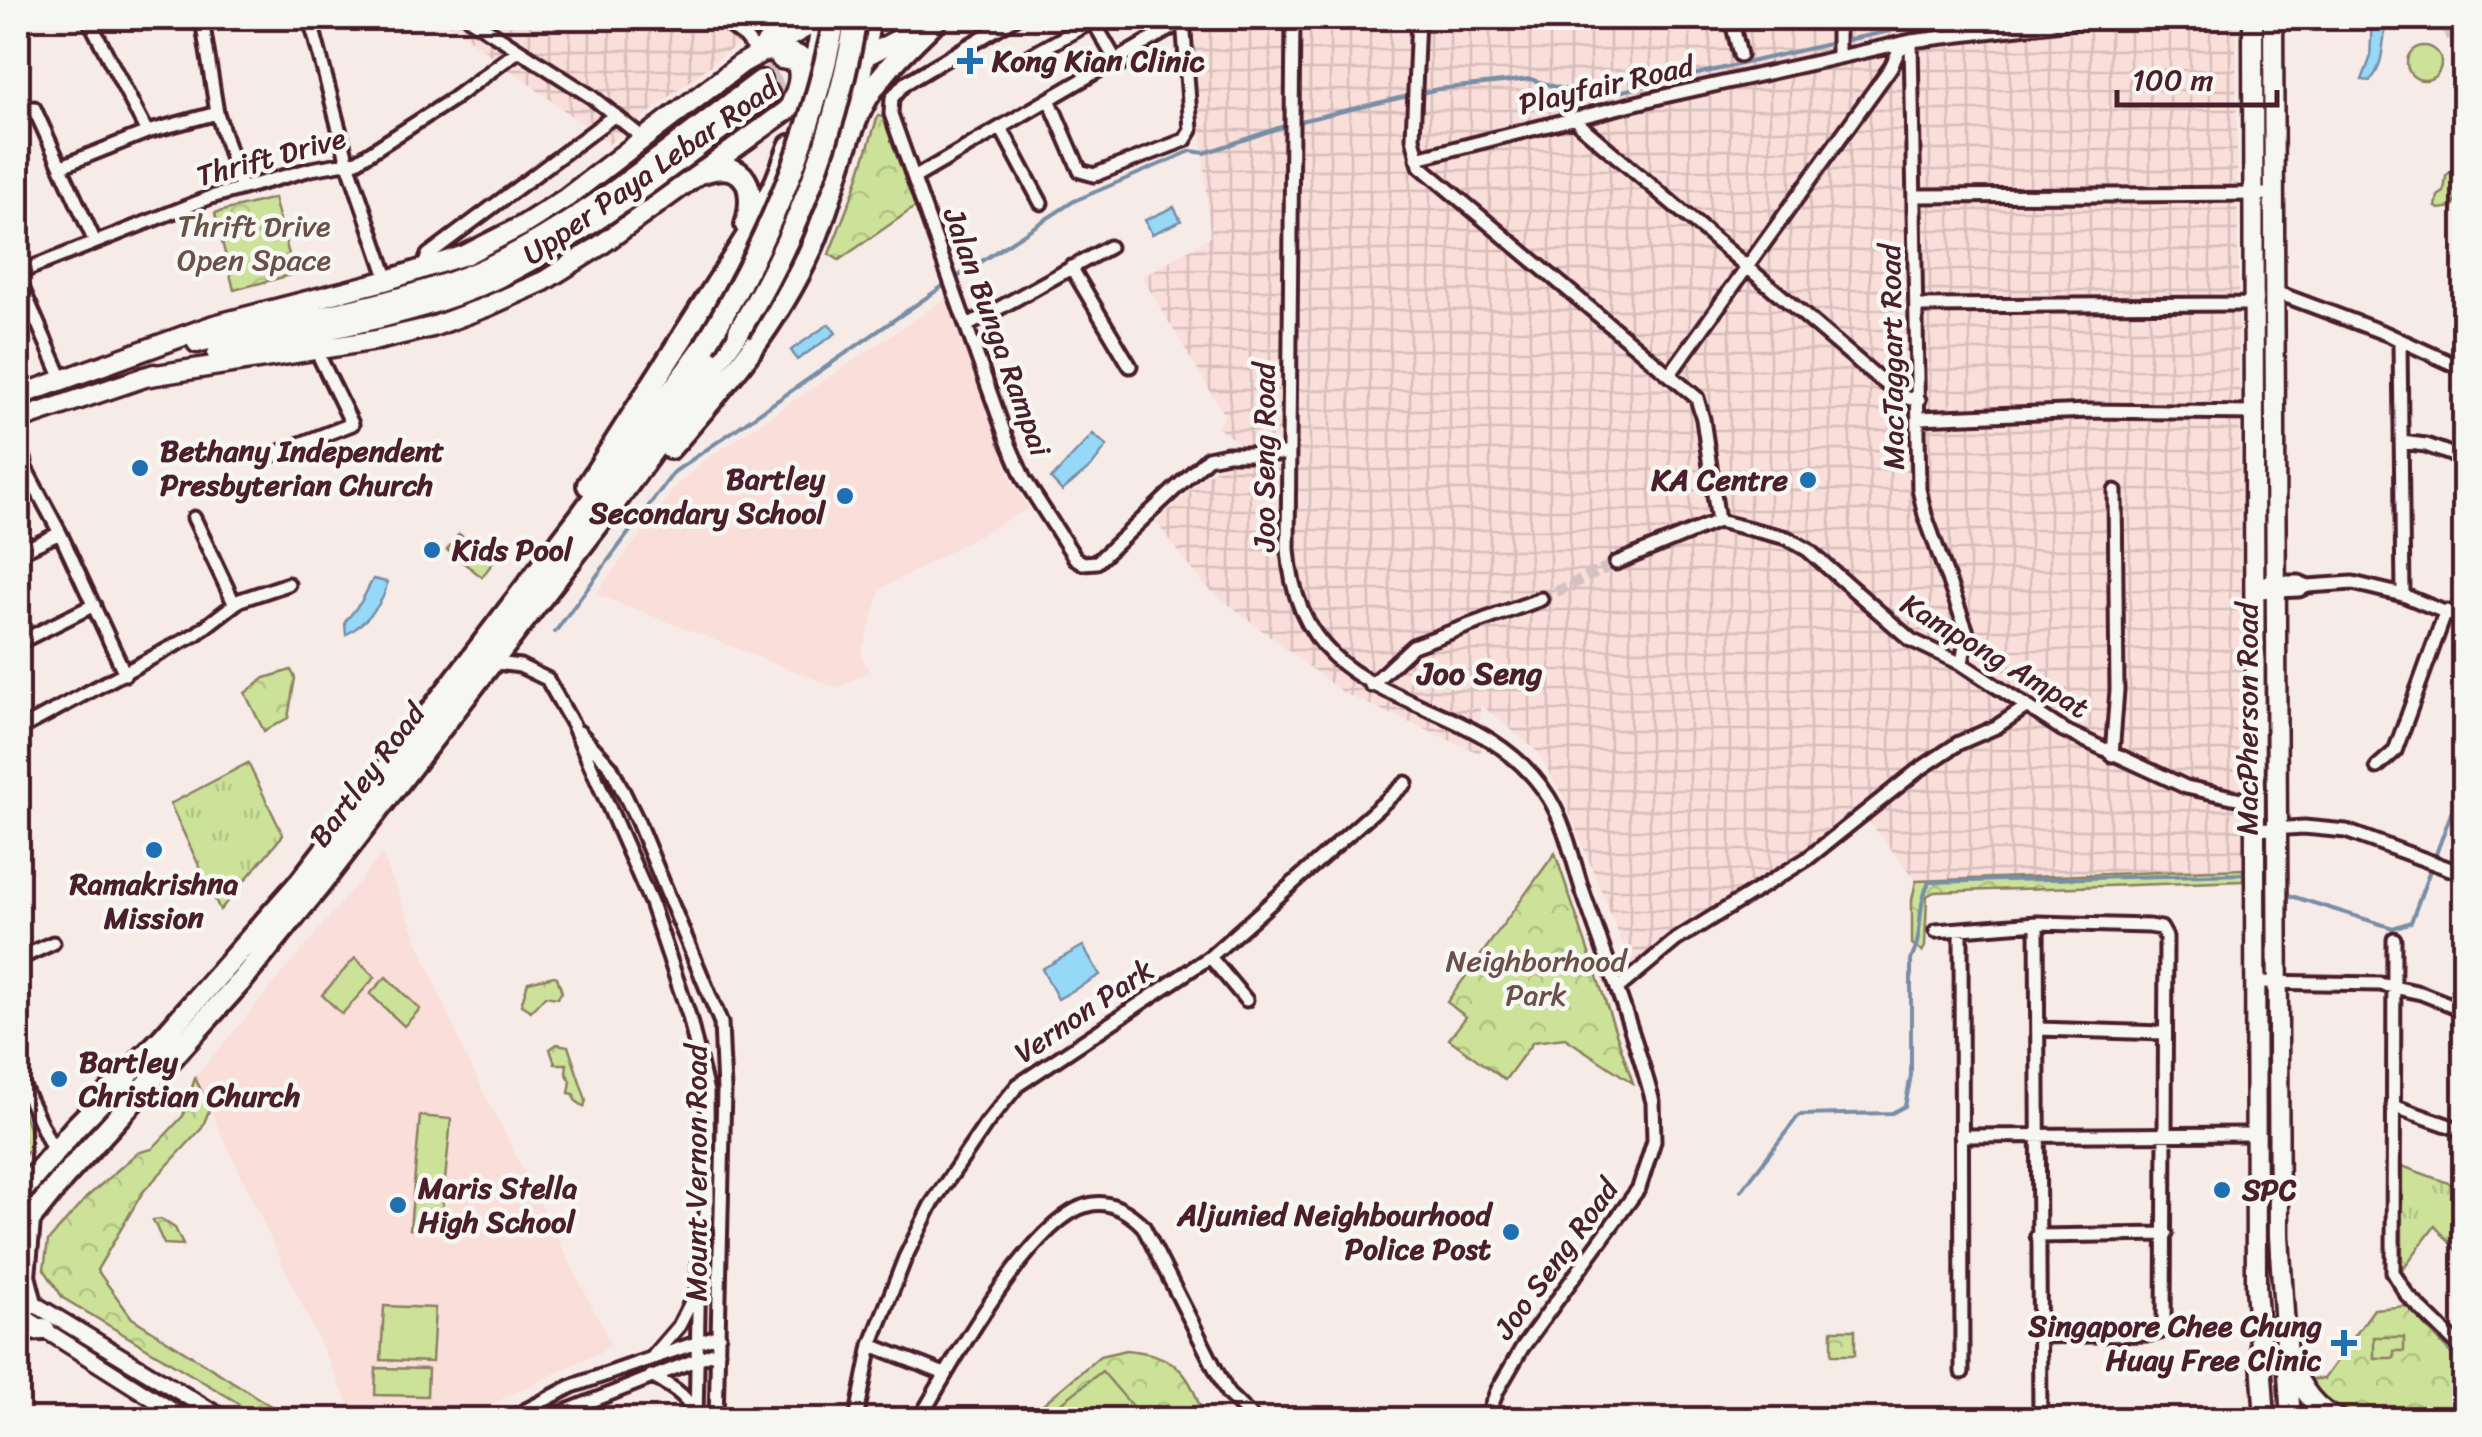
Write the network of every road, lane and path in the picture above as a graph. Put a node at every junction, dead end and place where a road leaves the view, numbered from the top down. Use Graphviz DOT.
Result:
graph roads {
  1 [pos="88,18"];
  2 [pos="310,18"];
  3 [pos="469,18"];
  4 [pos="719,18"];
  5 [pos="786,18"];
  6 [pos="823,18"];
  7 [pos="835,18"];
  8 [pos="856,18"];
  9 [pos="871,18"];
  10 [pos="1015,18"];
  11 [pos="1293,18"];
  12 [pos="1418,18"];
  13 [pos="1731,18"];
  14 [pos="2104,18"];
  15 [pos="2253,18"];
  16 [pos="2273,18"];
  17 [pos="938,19"];
  18 [pos="1183,19"];
  19 [pos="1838,21"];
  20 [pos="1974,24"];
  21 [pos="204,32"];
  22 [pos="1911,41"];
  23 [pos="518,50"];
  24 [pos="759,51"];
  25 [pos="1838,52"];
  26 [pos="864,56"];
  27 [pos="1030,56"];
  28 [pos="1740,56"];
  29 [pos="1912,58"];
  30 [pos="1117,63"];
  31 [pos="741,64"];
  32 [pos="813,64"];
  33 [pos="1891,67"];
  34 [pos="829,80"];
  35 [pos="806,96"];
  36 [pos="1049,100"];
  37 [pos="34,108"];
  38 [pos="788,110"];
  39 [pos="217,113"];
  40 [pos="615,115"];
  41 [pos="1580,117"];
  42 [pos="1000,128"];
  43 [pos="147,132"];
  44 [pos="643,138"];
  45 [pos="846,144"];
  46 [pos="786,158"];
  47 [pos="1417,158"];
  48 [pos="348,163"];
  49 [pos="62,166"];
  50 [pos="703,172"];
  51 [pos="914,178"];
  52 [pos="836,180"];
  53 [pos="241,187"];
  54 [pos="2263,194"];
  55 [pos="1914,196"];
  56 [pos="1041,203"];
  57 [pos="95,242"];
  58 [pos="740,246"];
  59 [pos="1109,246"];
  60 [pos="1071,267"];
  61 [pos="1747,267"];
  62 [pos="423,268"];
  63 [pos="18,276"];
  64 [pos="388,280"];
  65 [pos="2255,296"];
  66 [pos="2275,296"];
  67 [pos="1917,306"];
  68 [pos="967,326"];
  69 [pos="2396,340"];
  70 [pos="316,350"];
  71 [pos="1130,366"];
  72 [pos="2464,368"];
  73 [pos="1670,374"];
  74 [pos="71,375"];
  75 [pos="144,377"];
  76 [pos="18,396"];
  77 [pos="1919,400"];
  78 [pos="2256,413"];
  79 [pos="1919,418"];
  80 [pos="18,420"];
  81 [pos="18,437"];
  82 [pos="2401,442"];
  83 [pos="274,454"];
  84 [pos="1288,454"];
  85 [pos="2464,459"];
  86 [pos="21,460"];
  87 [pos="2115,491"];
  88 [pos="616,501"];
  89 [pos="194,518"];
  90 [pos="1718,522"];
  91 [pos="60,533"];
  92 [pos="18,553"];
  93 [pos="552,553"];
  94 [pos="1616,563"];
  95 [pos="288,584"];
  96 [pos="2264,587"];
  97 [pos="2403,595"];
  98 [pos="1540,599"];
  99 [pos="234,604"];
  100 [pos="94,605"];
  101 [pos="2446,611"];
  102 [pos="2464,620"];
  103 [pos="18,643"];
  104 [pos="490,662"];
  105 [pos="1962,664"];
  106 [pos="124,674"];
  107 [pos="1371,685"];
  108 [pos="2026,707"];
  109 [pos="573,725"];
  110 [pos="18,730"];
  111 [pos="2112,754"];
  112 [pos="2378,767"];
  113 [pos="1406,783"];
  114 [pos="2255,802"];
  115 [pos="2275,829"];
  116 [pos="2255,830"];
  117 [pos="2464,874"];
  118 [pos="2037,924"];
  119 [pos="1961,931"];
  120 [pos="1936,932"];
  121 [pos="2394,939"];
  122 [pos="53,943"];
  123 [pos="1210,957"];
  124 [pos="18,959"];
  125 [pos="2256,982"];
  126 [pos="2276,982"];
  127 [pos="2395,987"];
  128 [pos="1616,989"];
  129 [pos="1246,1000"];
  130 [pos="2464,1010"];
  131 [pos="2038,1029"];
  132 [pos="2164,1033"];
  133 [pos="18,1076"];
  134 [pos="724,1090"];
  135 [pos="708,1092"];
  136 [pos="2393,1106"];
  137 [pos="2464,1131"];
  138 [pos="2163,1134"];
  139 [pos="2256,1134"];
  140 [pos="2039,1135"];
  141 [pos="1961,1136"];
  142 [pos="55,1154"];
  143 [pos="18,1195"];
  144 [pos="24,1228"];
  145 [pos="2166,1234"];
  146 [pos="2038,1236"];
  147 [pos="698,1284"];
  148 [pos="22,1303"];
  149 [pos="44,1329"];
  150 [pos="18,1330"];
  151 [pos="719,1334"];
  152 [pos="2038,1336"];
  153 [pos="698,1342"];
  154 [pos="871,1346"];
  155 [pos="718,1351"];
  156 [pos="2286,1351"];
  157 [pos="2464,1351"];
  158 [pos="652,1358"];
  159 [pos="698,1359"];
  160 [pos="1962,1372"];
  161 [pos="946,1374"];
  162 [pos="651,1376"];
  163 [pos="696,1417"];
  164 [pos="187,1420"];
  165 [pos="226,1420"];
  166 [pos="507,1420"];
  167 [pos="544,1420"];
  168 [pos="716,1420"];
  169 [pos="856,1420"];
  170 [pos="919,1420"];
  171 [pos="1255,1420"];
  172 [pos="1486,1420"];
  173 [pos="2040,1420"];
  174 [pos="2265,1420"];
  175 [pos="2292,1420"];
  176 [pos="2340,1420"];
  1 -- 43 [label="street"];
  2 -- 48 [label="street"];
  3 -- 23 [label="street"];
  4 -- 24 [label="street"];
  5 -- 24 [label="main road"];
  6 -- 24 [label="main road, Upper Paya Lebar Road"];
  6 -- 32 [label="main road"];
  7 -- 93 [label="highway, Bartley Road, bridge"];
  8 -- 88 [label="highway, Bartley Road, bridge"];
  9 -- 26 [label="main road"];
  10 -- 51 [label="street, Jalan Bunga Rampai"];
  11 -- 84 [label="street, Joo Seng Road"];
  12 -- 47 [label="street"];
  13 -- 28 [label="street"];
  14 -- 20 [label="street, Playfair Road"];
  15 -- 54 [label="main road, MacPherson Road"];
  16 -- 54 [label="main road, MacPherson Road"];
  17 -- 26 [label="main road, Upper Paya Lebar Road"];
  17 -- 45 [label="highway"];
  18 -- 30 [label="street"];
  18 -- 36 [label="street"];
  19 -- 25 [label="street"];
  20 -- 22 [label="street, Playfair Road"];
  21 -- 39 [label="street"];
  22 -- 25 [label="street, Playfair Road"];
  22 -- 29 [label="street, MacTaggart Road"];
  22 -- 33 [label="street"];
  23 -- 40 [label="street"];
  23 -- 48 [label="street, Thrift Drive"];
  24 -- 31 [label="main road, Upper Paya Lebar Road"];
  24 -- 32 [label="highway"];
  25 -- 41 [label="street, Playfair Road"];
  26 -- 34 [label="main road, Upper Paya Lebar Road"];
  26 -- 45 [label="highway"];
  27 -- 30 [label="street"];
  29 -- 33 [label="street"];
  29 -- 55 [label="street, MacTaggart Road"];
  30 -- 36 [label="street"];
  31 -- 38 [label="main road"];
  31 -- 44 [label="main road, Upper Paya Lebar Road"];
  32 -- 34 [label="highway"];
  32 -- 35 [label="main road"];
  33 -- 61 [label="street"];
  34 -- 35 [label="main road, Upper Paya Lebar Road"];
  34 -- 45 [label="highway"];
  35 -- 38 [label="main road, Upper Paya Lebar Road"];
  35 -- 46 [label="highway"];
  36 -- 42 [label="street"];
  37 -- 49 [label="street"];
  38 -- 50 [label="main road, Upper Paya Lebar Road"];
  39 -- 43 [label="street"];
  39 -- 53 [label="street"];
  40 -- 44 [label="street"];
  40 -- 62 [label="street, Upper Paya Lebar Road"];
  41 -- 47 [label="street, Playfair Road"];
  41 -- 61 [label="street"];
  42 -- 51 [label="street"];
  42 -- 56 [label="street"];
  43 -- 49 [label="street"];
  44 -- 62 [label="main road, Upper Paya Lebar Road"];
  45 -- 52 [label="highway"];
  46 -- 52 [label="highway"];
  46 -- 58 [label="highway"];
  47 -- 73 [label="street"];
  48 -- 53 [label="street, Thrift Drive"];
  48 -- 64 [label="street"];
  49 -- 57 [label="street"];
  50 -- 58 [label="highway"];
  50 -- 70 [label="main road, Upper Paya Lebar Road"];
  51 -- 68 [label="street, Jalan Bunga Rampai"];
  52 -- 88 [label="highway"];
  53 -- 57 [label="street, Thrift Drive"];
  54 -- 55 [label="street"];
  54 -- 65 [label="main road, MacPherson Road"];
  54 -- 66 [label="main road, MacPherson Road"];
  55 -- 67 [label="street, MacTaggart Road"];
  57 -- 63 [label="street, Thrift Drive"];
  58 -- 93 [label="highway"];
  59 -- 60 [label="street"];
  60 -- 68 [label="street"];
  60 -- 71 [label="street"];
  61 -- 73 [label="street"];
  61 -- 77 [label="street"];
  62 -- 64 [label="main road, Upper Paya Lebar Road"];
  63 -- 74 [label="street"];
  64 -- 74 [label="main road, Upper Paya Lebar Road"];
  65 -- 67 [label="street"];
  65 -- 78 [label="main road, MacPherson Road"];
  66 -- 69 [label="street"];
  66 -- 96 [label="main road, MacPherson Road"];
  67 -- 77 [label="street, MacTaggart Road"];
  68 -- 84 [label="street, Jalan Bunga Rampai"];
  69 -- 72 [label="street"];
  69 -- 82 [label="street"];
  70 -- 75 [label="main road, Upper Paya Lebar Road"];
  70 -- 83 [label="street"];
  73 -- 90 [label="street"];
  74 -- 75 [label="main road, Upper Paya Lebar Road"];
  74 -- 76 [label="main road, Upper Paya Lebar Road"];
  75 -- 80 [label="main road, Upper Paya Lebar Road"];
  77 -- 79 [label="street, MacTaggart Road"];
  78 -- 79 [label="street"];
  78 -- 96 [label="main road, MacPherson Road"];
  79 -- 105 [label="street, MacTaggart Road"];
  81 -- 86 [label="street"];
  82 -- 85 [label="street"];
  82 -- 97 [label="street"];
  84 -- 107 [label="street, Joo Seng Road"];
  86 -- 91 [label="street"];
  87 -- 111 [label="street"];
  88 -- 104 [label="highway, Bartley Road"];
  89 -- 99 [label="street"];
  90 -- 94 [label="street"];
  90 -- 105 [label="street, Kampong Ampat"];
  91 -- 92 [label="street"];
  91 -- 100 [label="street"];
  93 -- 142 [label="highway, Bartley Road"];
  95 -- 99 [label="street"];
  96 -- 97 [label="street"];
  96 -- 114 [label="main road, MacPherson Road"];
  96 -- 115 [label="main road, MacPherson Road"];
  97 -- 101 [label="street"];
  98 -- 107 [label="street"];
  99 -- 106 [label="street"];
  100 -- 103 [label="street"];
  100 -- 106 [label="street"];
  101 -- 102 [label="street"];
  101 -- 112 [label="street"];
  104 -- 109 [label="street, Mount Vernon Road"];
  104 -- 144 [label="highway, Bartley Road"];
  105 -- 108 [label="street, Kampong Ampat"];
  106 -- 110 [label="street"];
  107 -- 128 [label="street, Joo Seng Road"];
  108 -- 111 [label="street, Kampong Ampat"];
  108 -- 128 [label="street"];
  109 -- 134 [label="street, Mount Vernon Road"];
  109 -- 135 [label="street, Mount Vernon Road"];
  111 -- 114 [label="street, Kampong Ampat"];
  113 -- 123 [label="street, Vernon Park"];
  114 -- 116 [label="main road, MacPherson Road"];
  115 -- 116 [label="street"];
  115 -- 117 [label="street"];
  115 -- 126 [label="main road, MacPherson Road"];
  116 -- 125 [label="main road, MacPherson Road"];
  118 -- 119 [label="street"];
  118 -- 131 [label="street"];
  118 -- 132 [label="street"];
  119 -- 120 [label="street"];
  119 -- 141 [label="street"];
  121 -- 127 [label="street"];
  122 -- 124 [label="street"];
  123 -- 129 [label="street"];
  123 -- 154 [label="street, Vernon Park"];
  125 -- 126 [label="street"];
  125 -- 139 [label="main road, MacPherson Road"];
  126 -- 127 [label="street"];
  126 -- 156 [label="main road, MacPherson Road"];
  127 -- 130 [label="street"];
  127 -- 136 [label="street"];
  128 -- 172 [label="street, Joo Seng Road"];
  131 -- 132 [label="street"];
  131 -- 140 [label="street"];
  132 -- 138 [label="street"];
  133 -- 142 [label="street"];
  134 -- 135 [label="street"];
  134 -- 151 [label="street, Mount Vernon Road"];
  135 -- 147 [label="street, Mount Vernon Road"];
  136 -- 137 [label="street"];
  136 -- 157 [label="street"];
  138 -- 139 [label="street"];
  138 -- 140 [label="street"];
  138 -- 145 [label="street"];
  139 -- 174 [label="main road, MacPherson Road"];
  140 -- 141 [label="street"];
  140 -- 146 [label="street"];
  141 -- 160 [label="street"];
  142 -- 143 [label="highway, Bartley Road"];
  144 -- 148 [label="highway"];
  145 -- 146 [label="street"];
  145 -- 152 [label="street"];
  146 -- 152 [label="street"];
  147 -- 153 [label="street, Mount Vernon Road"];
  147 -- 158 [label="street"];
  148 -- 149 [label="street"];
  148 -- 165 [label="street"];
  149 -- 150 [label="highway"];
  149 -- 164 [label="street"];
  151 -- 153 [label="street"];
  151 -- 155 [label="street, Mount Vernon Road"];
  152 -- 173 [label="street"];
  153 -- 158 [label="street"];
  153 -- 159 [label="street, Mount Vernon Road"];
  154 -- 161 [label="street"];
  154 -- 169 [label="street, Vernon Park"];
  155 -- 159 [label="street"];
  155 -- 168 [label="street, Mount Vernon Road"];
  156 -- 175 [label="main road, MacPherson Road"];
  156 -- 176 [label="main road"];
  158 -- 166 [label="street"];
  159 -- 162 [label="street"];
  159 -- 163 [label="street, Mount Vernon Road"];
  161 -- 170 [label="street"];
  161 -- 171 [label="street"];
  162 -- 163 [label="street"];
  162 -- 167 [label="street"];
}
